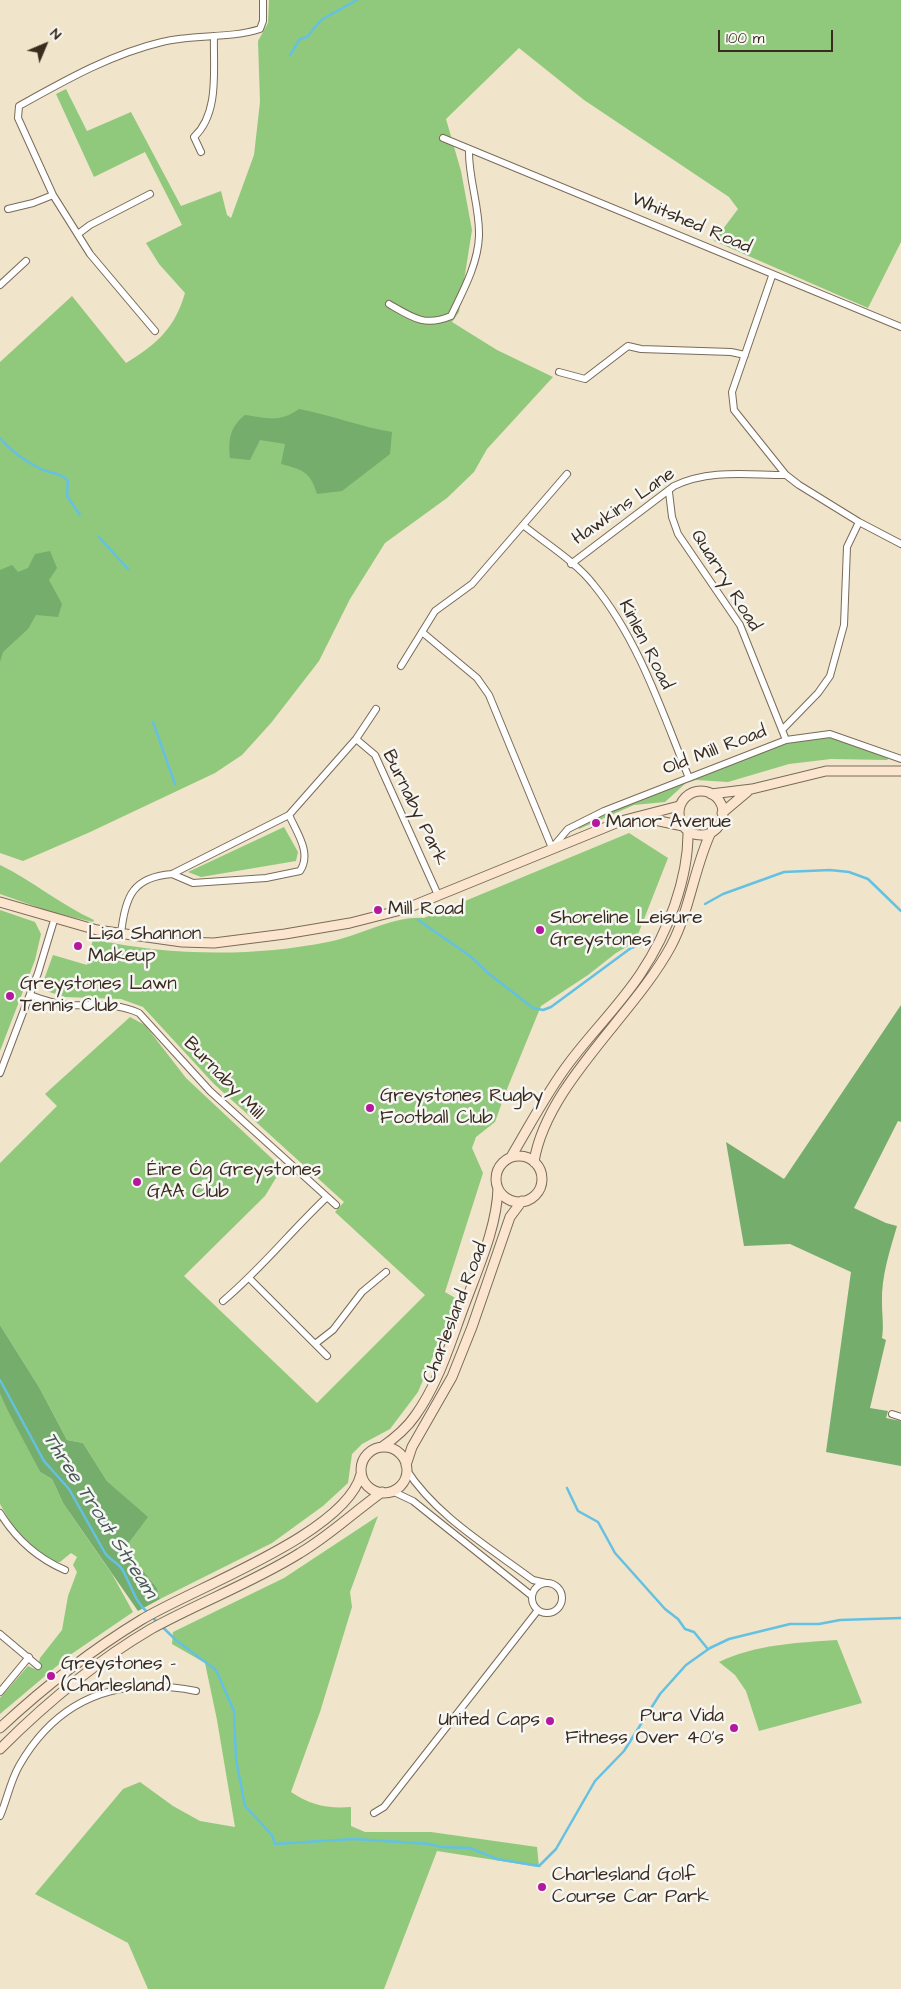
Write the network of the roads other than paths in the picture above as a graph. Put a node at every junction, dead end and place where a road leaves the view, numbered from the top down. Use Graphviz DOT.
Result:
graph roads {
  1 [pos="263,0"];
  2 [pos="214,36"];
  3 [pos="443,138"];
  4 [pos="469,149"];
  5 [pos="201,152"];
  6 [pos="150,194"];
  7 [pos="53,195"];
  8 [pos="8,210"];
  9 [pos="78,234"];
  10 [pos="26,261"];
  11 [pos="772,276"];
  12 [pos="0,285"];
  13 [pos="390,304"];
  14 [pos="901,327"];
  15 [pos="155,331"];
  16 [pos="745,355"];
  17 [pos="559,372"];
  18 [pos="567,474"];
  19 [pos="786,475"];
  20 [pos="669,492"];
  21 [pos="859,522"];
  22 [pos="523,525"];
  23 [pos="901,544"];
  24 [pos="571,564"];
  25 [pos="422,632"];
  26 [pos="401,666"];
  27 [pos="376,709"];
  28 [pos="782,730"];
  29 [pos="356,739"];
  30 [pos="786,740"];
  31 [pos="901,759"];
  32 [pos="901,771"];
  33 [pos="689,778"];
  34 [pos="752,789"];
  35 [pos="712,794"];
  36 [pos="680,806"];
  37 [pos="722,813"];
  38 [pos="289,815"];
  39 [pos="640,818"];
  40 [pos="685,828"];
  41 [pos="711,832"];
  42 [pos="552,848"];
  43 [pos="172,874"];
  44 [pos="438,895"];
  45 [pos="0,902"];
  46 [pos="55,917"];
  47 [pos="121,934"];
  48 [pos="30,995"];
  49 [pos="0,1073"];
  50 [pos="511,1157"];
  51 [pos="534,1162"];
  52 [pos="498,1188"];
  53 [pos="327,1197"];
  54 [pos="522,1201"];
  55 [pos="336,1205"];
  56 [pos="386,1272"];
  57 [pos="250,1279"];
  58 [pos="223,1301"];
  59 [pos="315,1344"];
  60 [pos="326,1356"];
  61 [pos="892,1414"];
  62 [pos="901,1417"];
  63 [pos="382,1447"];
  64 [pos="406,1467"];
  65 [pos="361,1474"];
  66 [pos="392,1491"];
  67 [pos="382,1492"];
  68 [pos="0,1513"];
  69 [pos="65,1570"];
  70 [pos="546,1583"];
  71 [pos="532,1596"];
  72 [pos="538,1610"];
  73 [pos="0,1634"];
  74 [pos="28,1658"];
  75 [pos="38,1666"];
  76 [pos="0,1692"];
  77 [pos="196,1692"];
  78 [pos="0,1728"];
  79 [pos="0,1748"];
  80 [pos="374,1813"];
  81 [pos="0,1816"];
  1 -- 2 [label="street"];
  2 -- 5 [label="street"];
  2 -- 7 [label="street"];
  3 -- 4 [label="street, Whitshed Road"];
  4 -- 11 [label="street, Whitshed Road"];
  4 -- 13 [label="street"];
  6 -- 9 [label="street"];
  7 -- 8 [label="street"];
  7 -- 9 [label="street"];
  9 -- 15 [label="street"];
  10 -- 12 [label="street"];
  11 -- 14 [label="street, Whitshed Road"];
  11 -- 16 [label="street"];
  16 -- 17 [label="street"];
  16 -- 19 [label="street"];
  18 -- 22 [label="street"];
  19 -- 20 [label="street, Hawkins Lane"];
  19 -- 21 [label="street"];
  20 -- 24 [label="street, Hawkins Lane"];
  20 -- 28 [label="street, Quarry Road"];
  21 -- 23 [label="street"];
  21 -- 28 [label="street"];
  22 -- 24 [label="street, Kinlen Road"];
  22 -- 25 [label="street"];
  24 -- 33 [label="street, Kinlen Road"];
  25 -- 26 [label="street"];
  25 -- 42 [label="street"];
  27 -- 29 [label="street, Burnaby Park"];
  28 -- 30 [label="street, Quarry Road"];
  29 -- 38 [label="street, Burnaby Park"];
  29 -- 44 [label="street, Burnaby Park"];
  30 -- 31 [label="street, Old Mill Road"];
  30 -- 33 [label="street, Old Mill Road"];
  32 -- 34 [label="main road"];
  33 -- 42 [label="street, Old Mill Road"];
  34 -- 35 [label="main road"];
  34 -- 37 [label="main road"];
  35 -- 36 [label="main road"];
  35 -- 37 [label="main road"];
  36 -- 39 [label="main road"];
  36 -- 40 [label="main road"];
  37 -- 41 [label="main road"];
  38 -- 43 [label="street, Burnaby Park"];
  38 -- 43 [label="street"];
  39 -- 40 [label="main road"];
  39 -- 42 [label="main road"];
  40 -- 41 [label="main road"];
  40 -- 50 [label="main road"];
  41 -- 51 [label="main road"];
  42 -- 44 [label="main road"];
  43 -- 47 [label="street, Burnaby Park"];
  44 -- 47 [label="main road"];
  45 -- 46 [label="main road"];
  46 -- 47 [label="main road"];
  46 -- 48 [label="street"];
  48 -- 49 [label="street"];
  48 -- 53 [label="street, Burnaby Mill"];
  50 -- 51 [label="main road"];
  50 -- 52 [label="main road"];
  51 -- 54 [label="main road"];
  52 -- 54 [label="main road"];
  52 -- 63 [label="main road, Charlesland Road"];
  53 -- 55 [label="street, Burnaby Mill"];
  53 -- 57 [label="street"];
  54 -- 64 [label="main road, Charlesland Road"];
  56 -- 59 [label="street"];
  57 -- 58 [label="street"];
  57 -- 59 [label="street"];
  59 -- 60 [label="street"];
  61 -- 62 [label="street"];
  63 -- 64 [label="main road"];
  63 -- 65 [label="main road"];
  64 -- 66 [label="main road"];
  64 -- 70 [label="street"];
  65 -- 67 [label="main road"];
  65 -- 78 [label="main road"];
  66 -- 67 [label="main road"];
  66 -- 71 [label="street"];
  67 -- 79 [label="main road"];
  68 -- 69 [label="street"];
  70 -- 71 [label="street"];
  70 -- 72 [label="street"];
  71 -- 72 [label="street"];
  72 -- 80 [label="street"];
  73 -- 74 [label="street"];
  74 -- 75 [label="street"];
  74 -- 76 [label="street"];
  77 -- 81 [label="street"];
}
